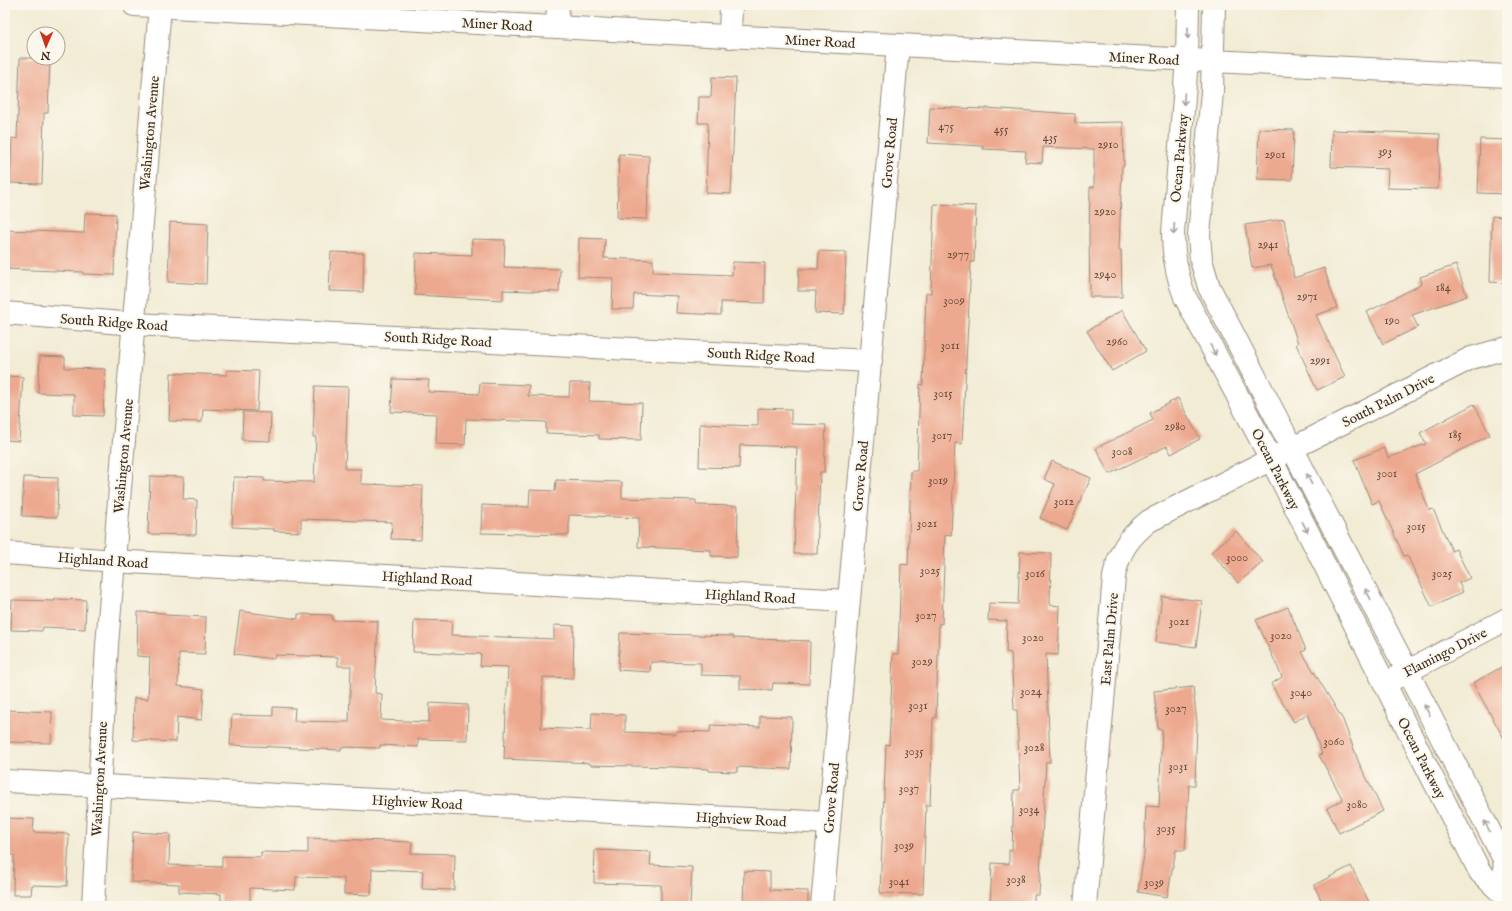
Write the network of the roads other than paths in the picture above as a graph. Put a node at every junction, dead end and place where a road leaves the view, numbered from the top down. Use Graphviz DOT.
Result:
graph roads {
  1 [pos="134,5"];
  2 [pos="558,5"];
  3 [pos="730,5"];
  4 [pos="1188,5"];
  5 [pos="1214,5"];
  6 [pos="160,6"];
  7 [pos="185,7"];
  8 [pos="557,27"];
  9 [pos="730,37"];
  10 [pos="898,45"];
  11 [pos="1187,60"];
  12 [pos="1214,62"];
  13 [pos="1507,76"];
  14 [pos="5,313"];
  15 [pos="134,324"];
  16 [pos="1507,348"];
  17 [pos="871,361"];
  18 [pos="1293,448"];
  19 [pos="1271,459"];
  20 [pos="5,553"];
  21 [pos="114,561"];
  22 [pos="848,601"];
  23 [pos="1507,620"];
  24 [pos="1407,671"];
  25 [pos="1384,684"];
  26 [pos="5,780"];
  27 [pos="99,785"];
  28 [pos="829,823"];
  29 [pos="1507,889"];
  30 [pos="1507,899"];
  31 [pos="93,906"];
  32 [pos="822,906"];
  33 [pos="1085,906"];
  34 [pos="1496,906"];
  1 -- 6 [label="street, Miner Road"];
  2 -- 8 [label="street"];
  3 -- 9 [label="street"];
  4 -- 11 [label="street, Ocean Parkway, one-way"];
  5 -- 12 [label="street, Ocean Parkway"];
  6 -- 7 [label="street, Miner Road"];
  6 -- 15 [label="street, Washington Avenue"];
  7 -- 8 [label="street, Miner Road"];
  8 -- 9 [label="street, Miner Road"];
  9 -- 10 [label="street, Miner Road"];
  10 -- 11 [label="street, Miner Road"];
  10 -- 17 [label="street, Grove Road"];
  11 -- 12 [label="street, Miner Road"];
  11 -- 19 [label="street, Ocean Parkway, one-way"];
  12 -- 13 [label="street, Miner Road"];
  12 -- 18 [label="street, Ocean Parkway"];
  14 -- 15 [label="street, South Ridge Road"];
  15 -- 17 [label="street, South Ridge Road"];
  15 -- 21 [label="street, Washington Avenue"];
  16 -- 18 [label="street, South Palm Drive"];
  17 -- 22 [label="street, Grove Road"];
  18 -- 19 [label="street, South Palm Drive"];
  24 -- 18 [label="street, Ocean Parkway, one-way"];
  19 -- 25 [label="street, Ocean Parkway, one-way"];
  19 -- 33 [label="street, East Palm Drive"];
  20 -- 21 [label="street, Highland Road"];
  21 -- 22 [label="street, Highland Road"];
  21 -- 27 [label="street, Washington Avenue"];
  22 -- 28 [label="street, Grove Road"];
  23 -- 24 [label="street, Flamingo Drive"];
  24 -- 25 [label="street, Flamingo Drive"];
  29 -- 24 [label="street, Ocean Parkway, one-way"];
  25 -- 30 [label="street, Ocean Parkway"];
  26 -- 27 [label="street, Highview Road"];
  27 -- 28 [label="street, Highview Road"];
  27 -- 31 [label="street, Washington Avenue"];
  28 -- 32 [label="street, Grove Road"];
  30 -- 34 [label="street"];
}
